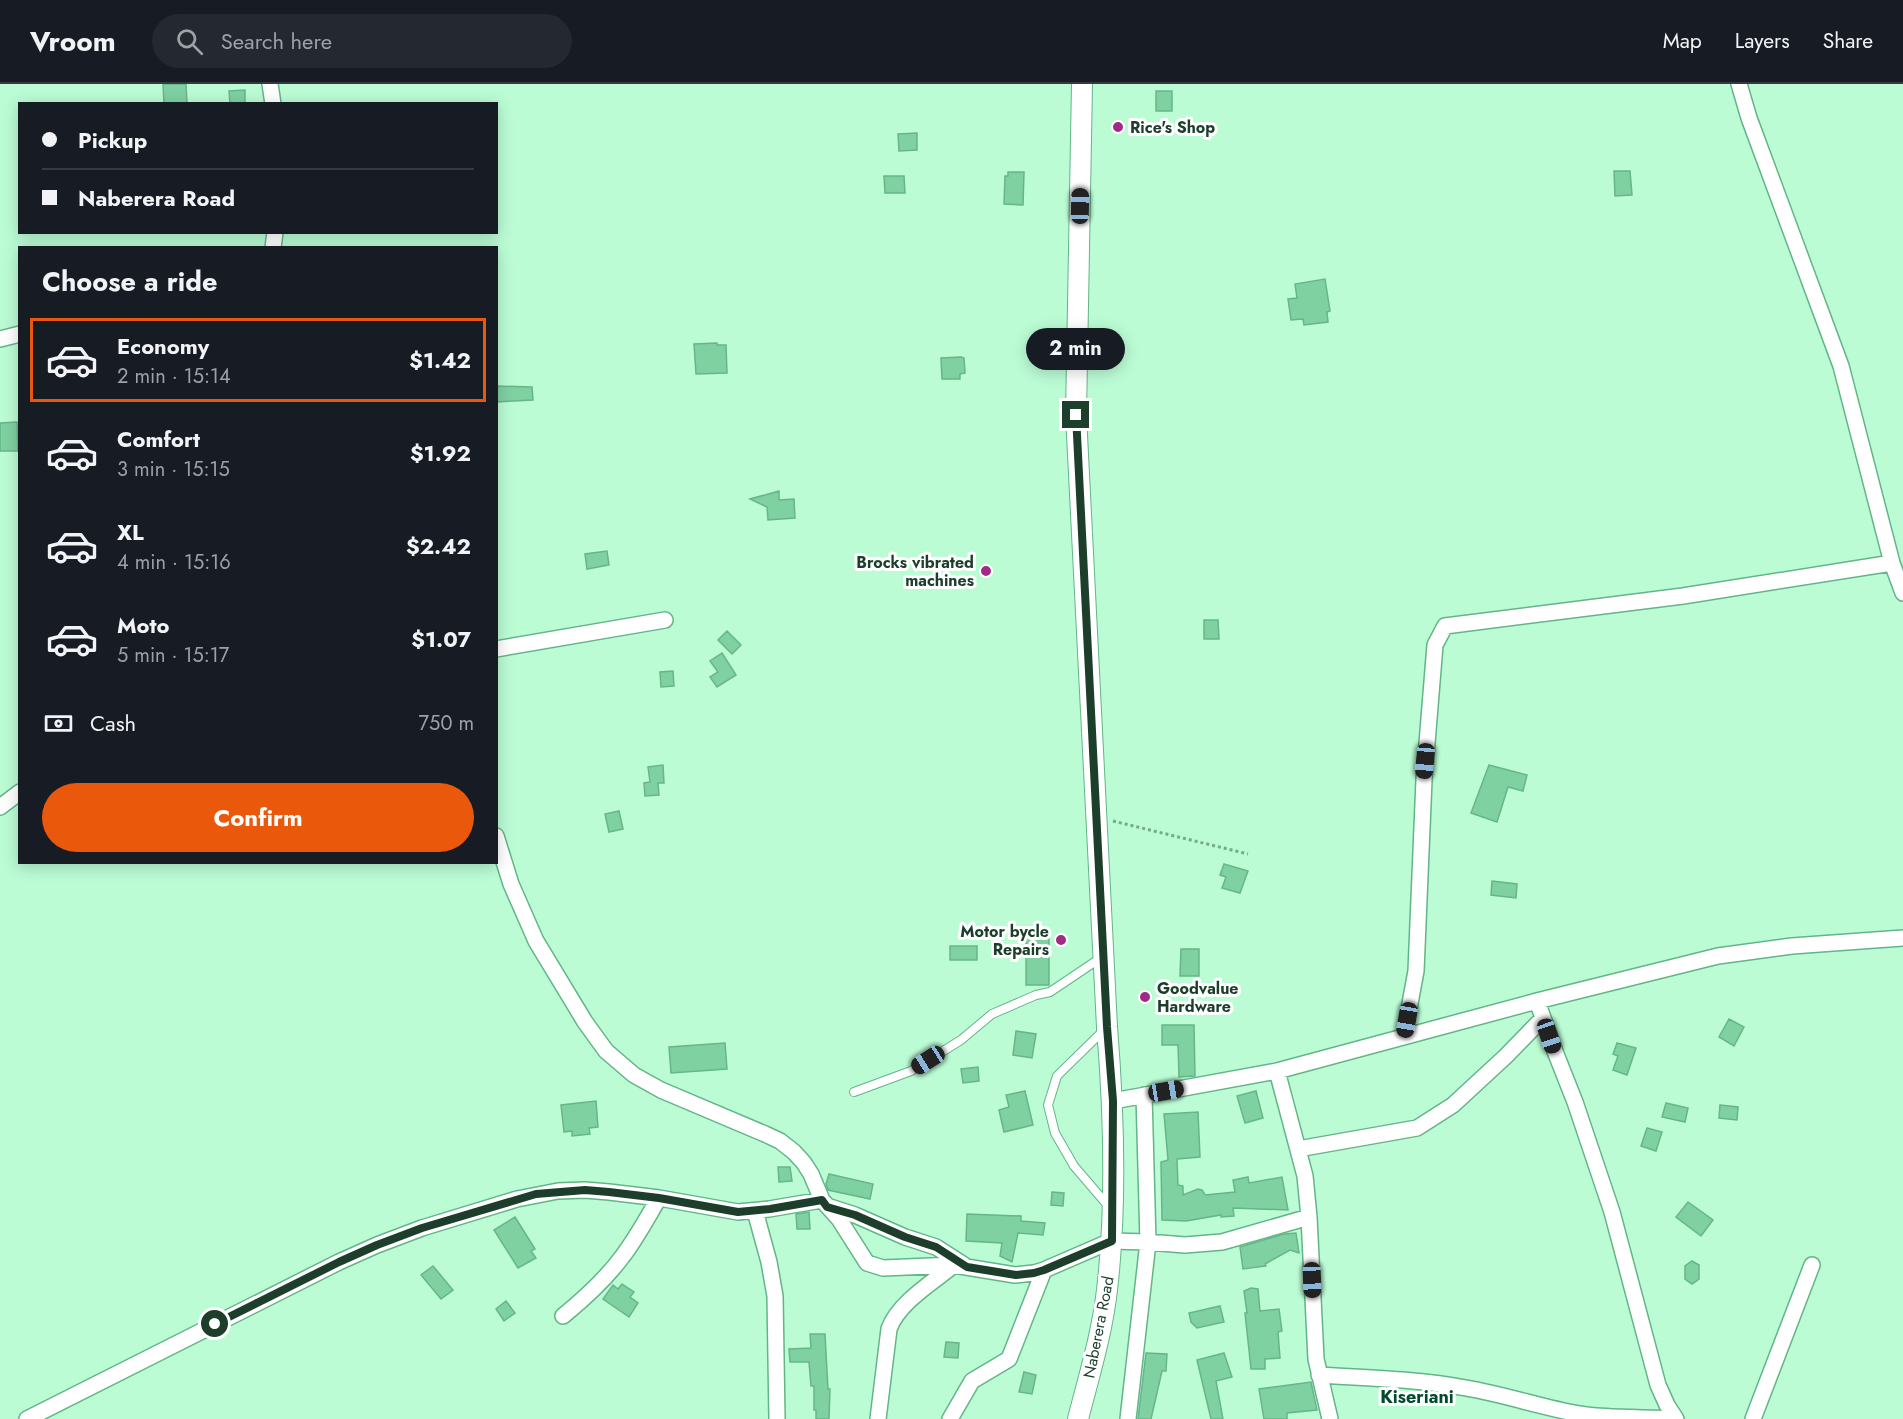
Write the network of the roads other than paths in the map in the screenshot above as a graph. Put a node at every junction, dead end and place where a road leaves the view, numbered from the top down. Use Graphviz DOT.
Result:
graph roads {
  1 [pos="270,84"];
  2 [pos="1082,84"];
  3 [pos="1739,84"];
  4 [pos="273,102"];
  5 [pos="18,334"];
  6 [pos="0,339"];
  7 [pos="1892,563"];
  8 [pos="1903,593"];
  9 [pos="665,620"];
  10 [pos="498,649"];
  11 [pos="18,794"];
  12 [pos="0,807"];
  13 [pos="498,842"];
  14 [pos="1903,938"];
  15 [pos="1104,956"];
  16 [pos="1537,1001"];
  17 [pos="1543,1018"];
  18 [pos="1107,1027"];
  19 [pos="1404,1036"];
  20 [pos="1276,1071"];
  21 [pos="854,1092"];
  22 [pos="1144,1095"];
  23 [pos="1113,1101"];
  24 [pos="1298,1149"];
  25 [pos="659,1198"];
  26 [pos="825,1203"];
  27 [pos="1112,1210"];
  28 [pos="755,1211"];
  29 [pos="1309,1217"];
  30 [pos="1112,1241"];
  31 [pos="1148,1242"];
  32 [pos="1812,1265"];
  33 [pos="961,1266"];
  34 [pos="1044,1270"];
  35 [pos="563,1316"];
  36 [pos="1319,1375"];
  37 [pos="27,1419"];
  38 [pos="777,1419"];
  39 [pos="878,1419"];
  40 [pos="950,1419"];
  41 [pos="1078,1419"];
  42 [pos="1128,1419"];
  43 [pos="1330,1419"];
  44 [pos="1676,1419"];
  45 [pos="1753,1419"];
  1 -- 4 [label="street"];
  2 -- 15 [label="street, Naberera Road"];
  3 -- 7 [label="street"];
  5 -- 6 [label="street"];
  7 -- 8 [label="street"];
  7 -- 19 [label="street"];
  9 -- 10 [label="street"];
  11 -- 12 [label="street"];
  13 -- 26 [label="street"];
  14 -- 16 [label="street"];
  15 -- 18 [label="street, Naberera Road"];
  15 -- 21 [label="lane"];
  16 -- 17 [label="street"];
  16 -- 19 [label="street"];
  17 -- 24 [label="street"];
  17 -- 44 [label="street"];
  18 -- 23 [label="street, Naberera Road"];
  18 -- 27 [label="lane"];
  19 -- 20 [label="street"];
  20 -- 22 [label="street"];
  20 -- 24 [label="street"];
  22 -- 23 [label="street"];
  22 -- 31 [label="street"];
  23 -- 27 [label="street, Naberera Road"];
  24 -- 29 [label="street"];
  25 -- 28 [label="street"];
  25 -- 35 [label="street"];
  25 -- 37 [label="street"];
  26 -- 28 [label="street"];
  26 -- 33 [label="street"];
  26 -- 33 [label="street"];
  27 -- 30 [label="street, Naberera Road"];
  28 -- 38 [label="street"];
  29 -- 31 [label="street"];
  29 -- 36 [label="street"];
  30 -- 31 [label="street"];
  30 -- 34 [label="street"];
  30 -- 41 [label="street, Naberera Road"];
  31 -- 42 [label="street"];
  32 -- 45 [label="street"];
  33 -- 34 [label="street"];
  33 -- 39 [label="street"];
  34 -- 40 [label="street"];
  36 -- 43 [label="street"];
  36 -- 44 [label="street"];
}
